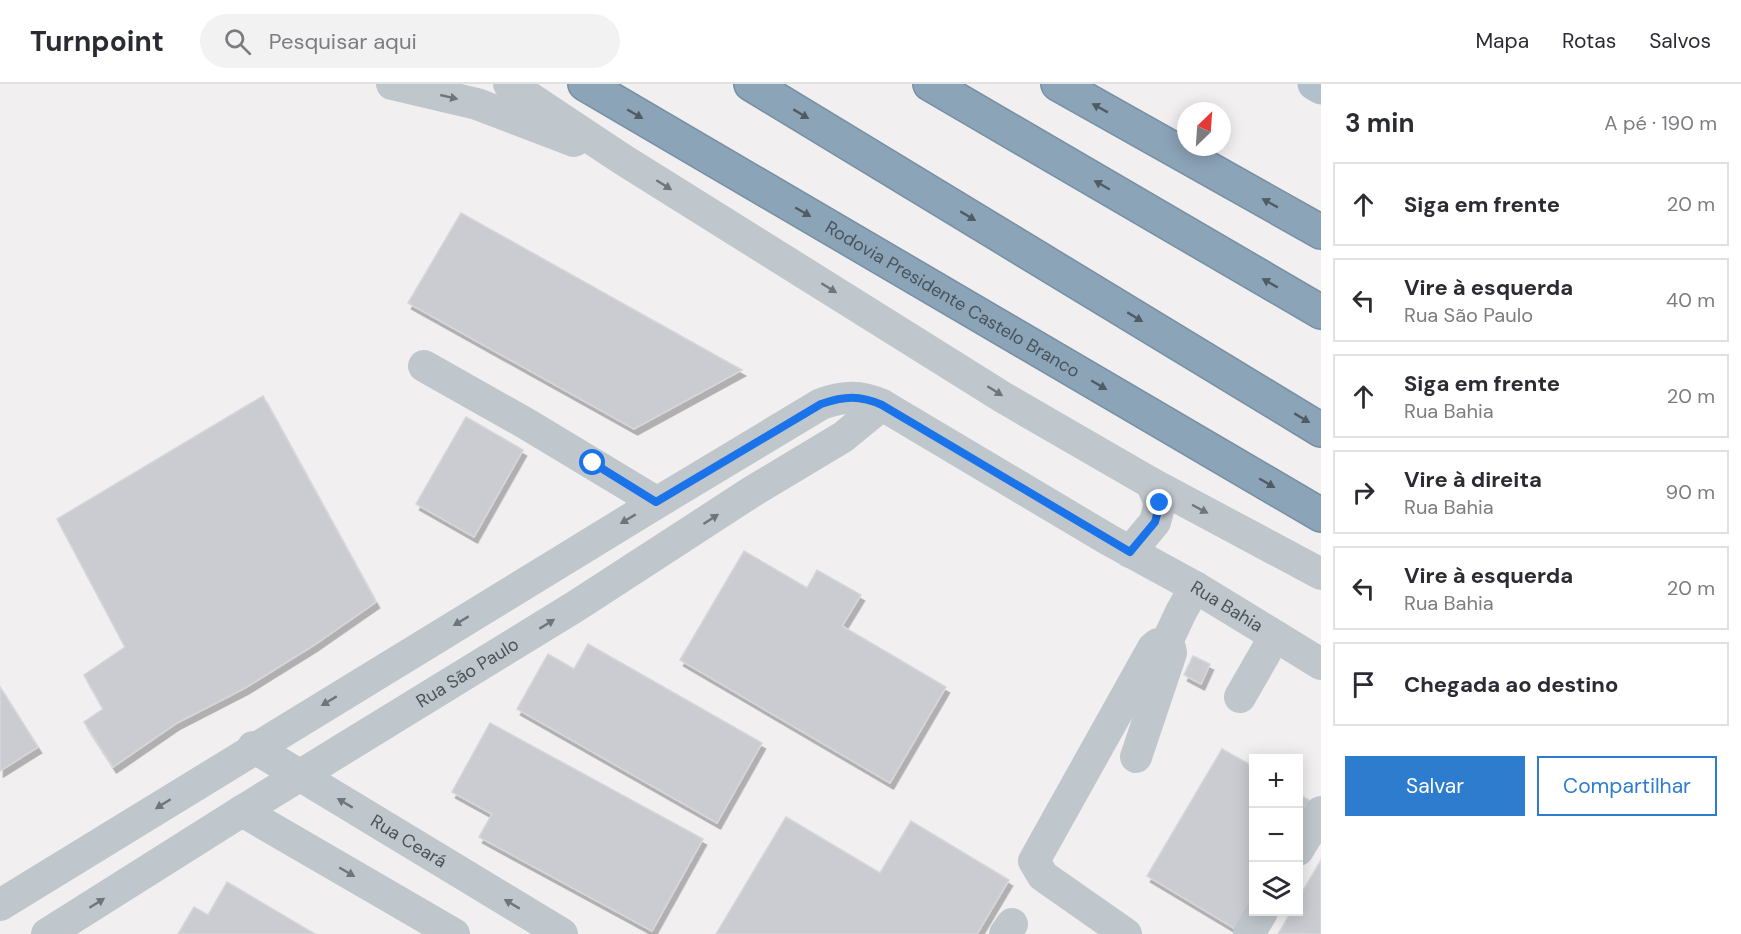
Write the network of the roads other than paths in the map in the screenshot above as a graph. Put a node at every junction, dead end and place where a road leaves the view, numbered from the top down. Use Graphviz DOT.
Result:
graph roads {
  1 [pos="392,84"];
  2 [pos="509,84"];
  3 [pos="585,84"];
  4 [pos="752,84"];
  5 [pos="930,84"];
  6 [pos="1058,84"];
  7 [pos="1314,84"];
  8 [pos="1321,88"];
  9 [pos="622,159"];
  10 [pos="1321,232"];
  11 [pos="1321,312"];
  12 [pos="424,366"];
  13 [pos="821,404"];
  14 [pos="882,405"];
  15 [pos="1321,430"];
  16 [pos="843,437"];
  17 [pos="1151,483"];
  18 [pos="656,502"];
  19 [pos="1321,515"];
  20 [pos="1130,552"];
  21 [pos="1321,574"];
  22 [pos="1195,587"];
  23 [pos="1275,636"];
  24 [pos="1166,644"];
  25 [pos="1321,664"];
  26 [pos="379,671"];
  27 [pos="1240,697"];
  28 [pos="407,709"];
  29 [pos="253,747"];
  30 [pos="1136,757"];
  31 [pos="299,776"];
  32 [pos="242,811"];
  33 [pos="1321,812"];
  34 [pos="1303,843"];
  35 [pos="0,905"];
  36 [pos="1260,916"];
  37 [pos="47,934"];
  38 [pos="454,934"];
  39 [pos="562,934"];
  40 [pos="1126,934"];
  41 [pos="1249,934"];
  1 -- 9 [label="street, one-way"];
  2 -- 9 [label="street"];
  3 -- 19 [label="highway, Rodovia Presidente Castelo Branco, one-way"];
  4 -- 15 [label="highway, one-way"];
  11 -- 5 [label="highway, one-way"];
  10 -- 6 [label="highway, one-way"];
  7 -- 8 [label="main road"];
  9 -- 17 [label="street, one-way"];
  12 -- 18 [label="street"];
  13 -- 14 [label="street, Rua Bahia"];
  13 -- 16 [label="street"];
  13 -- 18 [label="street, Rua Bahia"];
  14 -- 16 [label="street, Rua São Paulo"];
  14 -- 20 [label="street, Rua Bahia"];
  28 -- 16 [label="street, Rua São Paulo, one-way"];
  17 -- 20 [label="street"];
  17 -- 21 [label="street, one-way"];
  18 -- 26 [label="street, one-way"];
  20 -- 22 [label="street, Rua Bahia"];
  22 -- 23 [label="street, Rua Bahia"];
  22 -- 24 [label="street"];
  23 -- 25 [label="street, Rua Bahia"];
  23 -- 27 [label="street"];
  24 -- 30 [label="street"];
  24 -- 40 [label="street"];
  26 -- 28 [label="street"];
  26 -- 29 [label="street, one-way"];
  28 -- 31 [label="street, Rua São Paulo"];
  29 -- 31 [label="street, Rua Ceará"];
  29 -- 35 [label="street, one-way"];
  31 -- 32 [label="street, Rua São Paulo"];
  39 -- 31 [label="street, Rua Ceará, one-way"];
  37 -- 32 [label="street, Rua São Paulo, one-way"];
  32 -- 38 [label="street, one-way"];
  33 -- 34 [label="street"];
  36 -- 41 [label="street"];
}
